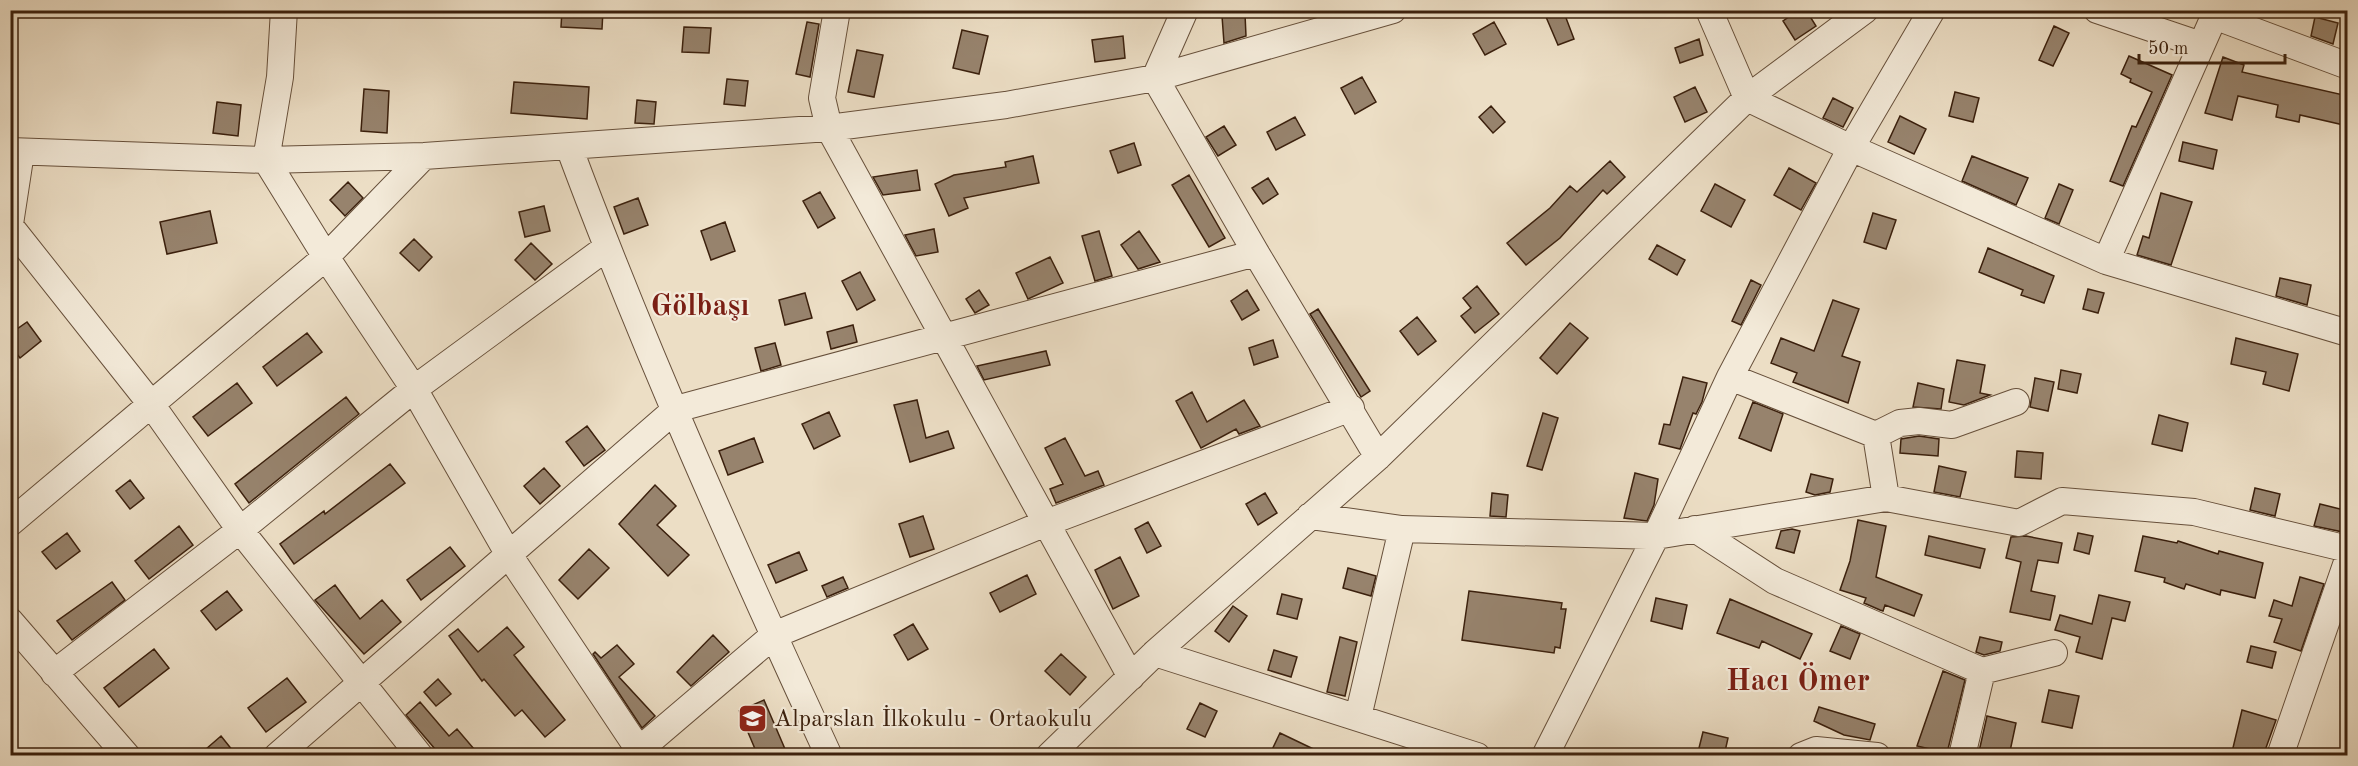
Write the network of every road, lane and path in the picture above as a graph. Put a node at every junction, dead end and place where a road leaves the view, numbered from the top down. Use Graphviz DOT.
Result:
graph roads {
  1 [pos="284,10"];
  2 [pos="837,10"];
  3 [pos="1185,10"];
  4 [pos="1393,10"];
  5 [pos="1709,10"];
  6 [pos="1865,10"];
  7 [pos="1932,10"];
  8 [pos="2097,10"];
  9 [pos="2216,14"];
  10 [pos="2201,45"];
  11 [pos="2348,66"];
  12 [pos="1155,78"];
  13 [pos="1747,99"];
  14 [pos="829,128"];
  15 [pos="569,147"];
  16 [pos="1851,148"];
  17 [pos="16,152"];
  18 [pos="424,156"];
  19 [pos="266,160"];
  20 [pos="10,225"];
  21 [pos="606,248"];
  22 [pos="1256,253"];
  23 [pos="326,257"];
  24 [pos="2106,261"];
  25 [pos="2348,333"];
  26 [pos="943,337"];
  27 [pos="1730,377"];
  28 [pos="414,389"];
  29 [pos="2016,402"];
  30 [pos="151,404"];
  31 [pos="1351,408"];
  32 [pos="676,409"];
  33 [pos="1876,435"];
  34 [pos="1378,457"];
  35 [pos="1886,498"];
  36 [pos="1310,516"];
  37 [pos="10,523"];
  38 [pos="1046,523"];
  39 [pos="1402,529"];
  40 [pos="1695,529"];
  41 [pos="240,530"];
  42 [pos="1656,536"];
  43 [pos="2348,549"];
  44 [pos="509,555"];
  45 [pos="2348,559"];
  46 [pos="10,621"];
  47 [pos="774,635"];
  48 [pos="2054,652"];
  49 [pos="1155,653"];
  50 [pos="1982,671"];
  51 [pos="54,673"];
  52 [pos="1131,677"];
  53 [pos="360,682"];
  54 [pos="1358,717"];
  55 [pos="638,754"];
  56 [pos="127,756"];
  57 [pos="277,756"];
  58 [pos="420,756"];
  59 [pos="829,756"];
  60 [pos="1049,756"];
  61 [pos="1477,756"];
  62 [pos="1545,756"];
  63 [pos="1801,756"];
  64 [pos="1877,756"];
  65 [pos="1962,756"];
  66 [pos="2280,756"];
  1 -- 19 [label="street"];
  2 -- 14 [label="street"];
  3 -- 12 [label="street"];
  4 -- 12 [label="street"];
  5 -- 13 [label="street"];
  6 -- 13 [label="street"];
  7 -- 16 [label="street"];
  8 -- 10 [label="street"];
  9 -- 10 [label="street"];
  9 -- 11 [label="street"];
  10 -- 24 [label="street"];
  12 -- 14 [label="street"];
  12 -- 22 [label="street"];
  13 -- 16 [label="street"];
  13 -- 34 [label="street"];
  14 -- 15 [label="street"];
  14 -- 26 [label="street"];
  15 -- 18 [label="street"];
  15 -- 21 [label="street"];
  16 -- 24 [label="street"];
  16 -- 27 [label="street"];
  17 -- 19 [label="street"];
  17 -- 20 [label="street"];
  18 -- 19 [label="street"];
  18 -- 23 [label="street"];
  19 -- 23 [label="street"];
  20 -- 30 [label="street"];
  21 -- 28 [label="street"];
  21 -- 32 [label="street"];
  22 -- 26 [label="street"];
  22 -- 31 [label="street"];
  23 -- 28 [label="street"];
  23 -- 30 [label="street"];
  24 -- 25 [label="street"];
  26 -- 32 [label="street"];
  26 -- 38 [label="street"];
  27 -- 33 [label="street"];
  27 -- 42 [label="street"];
  28 -- 41 [label="street"];
  28 -- 44 [label="street"];
  29 -- 33 [label="street"];
  30 -- 37 [label="street"];
  30 -- 41 [label="street"];
  31 -- 34 [label="street"];
  31 -- 38 [label="street"];
  32 -- 44 [label="street"];
  32 -- 47 [label="street"];
  33 -- 35 [label="street"];
  34 -- 36 [label="street"];
  35 -- 40 [label="street"];
  35 -- 43 [label="street"];
  36 -- 39 [label="street"];
  36 -- 49 [label="street"];
  38 -- 47 [label="street"];
  38 -- 52 [label="street"];
  39 -- 42 [label="street"];
  39 -- 54 [label="street"];
  40 -- 42 [label="street"];
  40 -- 50 [label="street"];
  41 -- 51 [label="street"];
  41 -- 53 [label="street"];
  42 -- 62 [label="street"];
  44 -- 53 [label="street"];
  44 -- 55 [label="street"];
  45 -- 66 [label="street"];
  46 -- 51 [label="street"];
  47 -- 55 [label="street"];
  47 -- 59 [label="street"];
  48 -- 50 [label="street"];
  49 -- 52 [label="street"];
  49 -- 54 [label="street"];
  50 -- 65 [label="street"];
  51 -- 56 [label="street"];
  52 -- 60 [label="street"];
  53 -- 57 [label="street"];
  53 -- 58 [label="street"];
  54 -- 61 [label="street"];
  63 -- 64 [label="street"];
}
